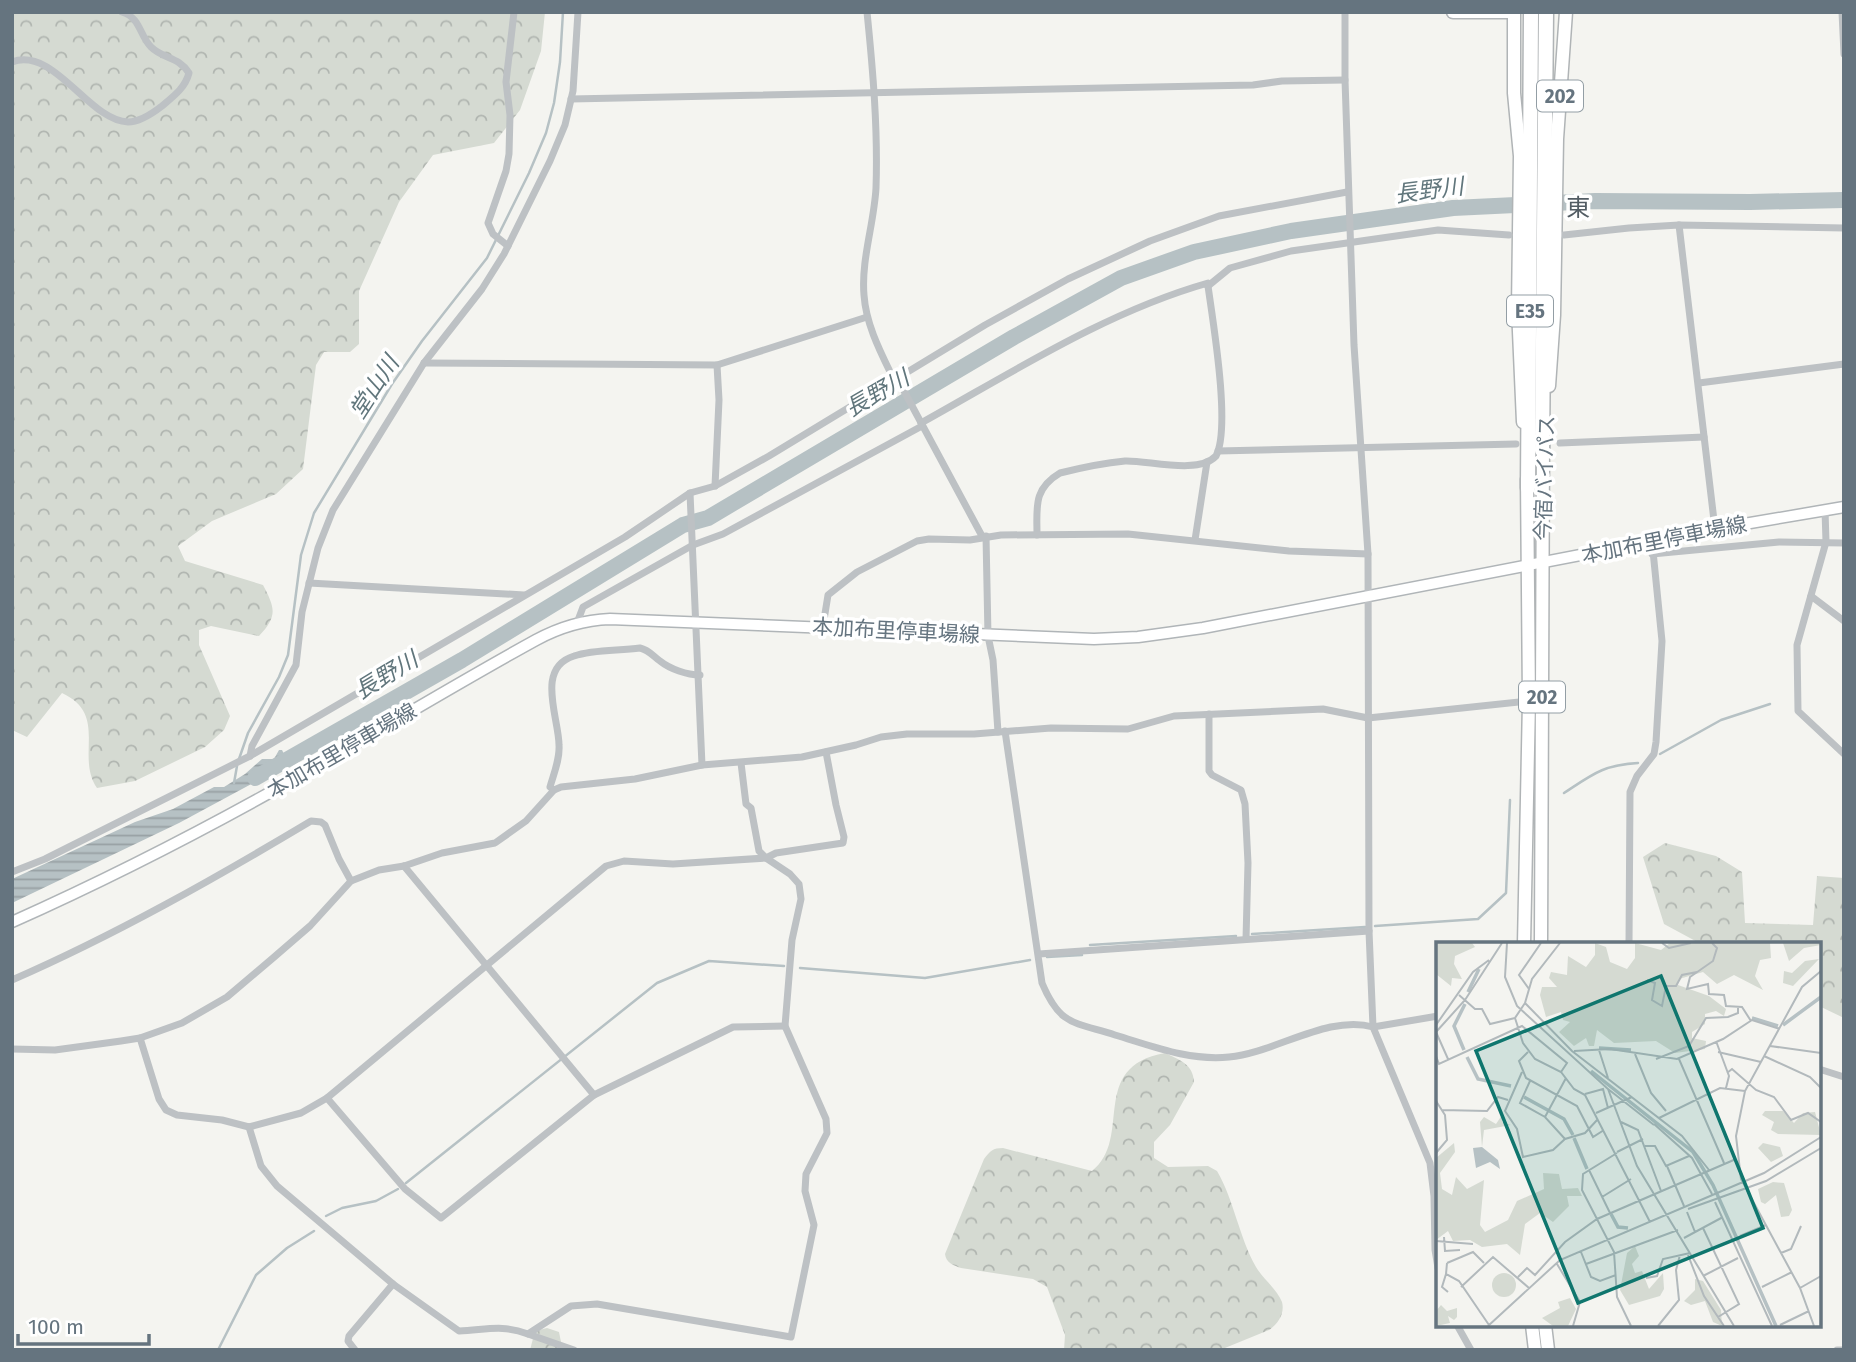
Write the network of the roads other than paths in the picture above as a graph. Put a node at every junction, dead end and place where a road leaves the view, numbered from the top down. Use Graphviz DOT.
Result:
graph roads {
  1 [pos="122,12"];
  2 [pos="514,12"];
  3 [pos="578,12"];
  4 [pos="867,12"];
  5 [pos="1345,12"];
  6 [pos="1453,12"];
  7 [pos="1513,12"];
  8 [pos="1531,12"];
  9 [pos="1546,12"];
  10 [pos="1566,12"];
  11 [pos="1842,12"];
  12 [pos="1539,38"];
  13 [pos="1844,54"];
  14 [pos="12,62"];
  15 [pos="1345,80"];
  16 [pos="874,93"];
  17 [pos="571,99"];
  18 [pos="1538,179"];
  19 [pos="1347,192"];
  20 [pos="1537,225"];
  21 [pos="1679,225"];
  22 [pos="1844,228"];
  23 [pos="1509,235"];
  24 [pos="1564,235"];
  25 [pos="1349,241"];
  26 [pos="508,246"];
  27 [pos="1208,286"];
  28 [pos="867,317"];
  29 [pos="424,363"];
  30 [pos="1844,364"];
  31 [pos="717,365"];
  32 [pos="896,379"];
  33 [pos="1699,383"];
  34 [pos="1537,398"];
  35 [pos="921,423"];
  36 [pos="1704,437"];
  37 [pos="1560,443"];
  38 [pos="1516,444"];
  39 [pos="1360,448"];
  40 [pos="1542,450"];
  41 [pos="1219,451"];
  42 [pos="1207,462"];
  43 [pos="715,486"];
  44 [pos="1528,488"];
  45 [pos="690,492"];
  46 [pos="1844,507"];
  47 [pos="1825,510"];
  48 [pos="1715,529"];
  49 [pos="1037,535"];
  50 [pos="984,536"];
  51 [pos="1195,540"];
  52 [pos="1652,541"];
  53 [pos="1826,542"];
  54 [pos="692,543"];
  55 [pos="1844,543"];
  56 [pos="1368,554"];
  57 [pos="1652,554"];
  58 [pos="1543,564"];
  59 [pos="1528,566"];
  60 [pos="309,583"];
  61 [pos="525,595"];
  62 [pos="1367,596"];
  63 [pos="1811,596"];
  64 [pos="696,621"];
  65 [pos="1844,621"];
  66 [pos="577,623"];
  67 [pos="823,626"];
  68 [pos="988,636"];
  69 [pos="700,675"];
  70 [pos="1529,701"];
  71 [pos="1209,714"];
  72 [pos="1368,718"];
  73 [pos="1001,731"];
  74 [pos="826,752"];
  75 [pos="1844,754"];
  76 [pos="250,756"];
  77 [pos="741,763"];
  78 [pos="702,765"];
  79 [pos="554,790"];
  80 [pos="766,858"];
  81 [pos="404,866"];
  82 [pos="12,872"];
  83 [pos="351,881"];
  84 [pos="12,922"];
  85 [pos="1369,931"];
  86 [pos="1246,939"];
  87 [pos="1524,942"];
  88 [pos="1541,942"];
  89 [pos="1629,942"];
  90 [pos="1039,954"];
  91 [pos="484,965"];
  92 [pos="12,980"];
  93 [pos="1436,1016"];
  94 [pos="785,1026"];
  95 [pos="1373,1027"];
  96 [pos="140,1038"];
  97 [pos="12,1049"];
  98 [pos="1821,1070"];
  99 [pos="1844,1077"];
  100 [pos="594,1095"];
  101 [pos="327,1098"];
  102 [pos="249,1127"];
  103 [pos="1436,1220"];
  104 [pos="1436,1256"];
  105 [pos="393,1284"];
  106 [pos="1458,1327"];
  107 [pos="1532,1327"];
  108 [pos="1545,1327"];
  109 [pos="528,1334"];
  110 [pos="355,1350"];
  111 [pos="574,1350"];
  112 [pos="1471,1350"];
  113 [pos="1535,1350"];
  114 [pos="1549,1350"];
  115 [pos="1837,1350"];
  116 [pos="1844,1350"];
  1 -- 14 [label="street"];
  2 -- 26 [label="street"];
  3 -- 17 [label="street"];
  4 -- 16 [label="street"];
  5 -- 15 [label="street"];
  6 -- 7 [label="main road"];
  7 -- 18 [label="main road, 今宿バイパス / 202"];
  8 -- 12 [label="highway, E35"];
  9 -- 12 [label="highway, E35"];
  10 -- 18 [label="main road, 今宿バイパス / 202"];
  11 -- 13 [label="street"];
  12 -- 18 [label="highway, E35"];
  15 -- 16 [label="street"];
  15 -- 19 [label="street"];
  16 -- 17 [label="street"];
  16 -- 28 [label="street"];
  17 -- 26 [label="street"];
  18 -- 20 [label="highway, E35"];
  18 -- 20 [label="main road, 今宿バイパス / 202"];
  19 -- 25 [label="street"];
  19 -- 32 [label="street"];
  20 -- 34 [label="highway, E35"];
  20 -- 40 [label="main road, 今宿バイパス / 202"];
  20 -- 44 [label="main road, 今宿バイパス / 202"];
  21 -- 22 [label="street"];
  21 -- 24 [label="street"];
  21 -- 33 [label="street"];
  23 -- 25 [label="street"];
  25 -- 27 [label="street"];
  25 -- 39 [label="street"];
  26 -- 29 [label="street"];
  27 -- 35 [label="street"];
  27 -- 41 [label="street"];
  28 -- 31 [label="street"];
  28 -- 32 [label="street"];
  29 -- 31 [label="street"];
  29 -- 60 [label="street"];
  30 -- 33 [label="street"];
  31 -- 43 [label="street"];
  32 -- 35 [label="street"];
  32 -- 43 [label="street"];
  33 -- 36 [label="street"];
  34 -- 40 [label="highway"];
  34 -- 44 [label="highway"];
  35 -- 50 [label="street"];
  35 -- 54 [label="street"];
  36 -- 37 [label="street"];
  36 -- 48 [label="street"];
  38 -- 39 [label="street"];
  39 -- 41 [label="street"];
  39 -- 56 [label="street"];
  40 -- 58 [label="main road, 今宿バイパス / 202"];
  41 -- 42 [label="street"];
  42 -- 49 [label="street"];
  42 -- 51 [label="street"];
  43 -- 45 [label="street"];
  44 -- 59 [label="main road, 今宿バイパス / 202"];
  45 -- 54 [label="street"];
  45 -- 61 [label="street"];
  46 -- 47 [label="main road, 本加布里停車場線"];
  47 -- 48 [label="main road, 本加布里停車場線"];
  47 -- 53 [label="street"];
  48 -- 52 [label="main road, 本加布里停車場線"];
  49 -- 50 [label="street"];
  49 -- 51 [label="street"];
  50 -- 67 [label="street"];
  50 -- 68 [label="street"];
  51 -- 56 [label="street"];
  52 -- 57 [label="street"];
  52 -- 58 [label="main road, 本加布里停車場線"];
  53 -- 55 [label="street"];
  53 -- 57 [label="street"];
  53 -- 63 [label="street"];
  54 -- 64 [label="street"];
  54 -- 66 [label="street"];
  56 -- 62 [label="street"];
  57 -- 89 [label="street"];
  58 -- 59 [label="main road, 本加布里停車場線"];
  58 -- 88 [label="main road, 今宿バイパス / 202"];
  59 -- 62 [label="main road, 本加布里停車場線"];
  59 -- 70 [label="main road, 今宿バイパス / 202"];
  60 -- 61 [label="street"];
  60 -- 76 [label="street"];
  61 -- 76 [label="street"];
  62 -- 68 [label="main road, 本加布里停車場線"];
  62 -- 72 [label="street"];
  63 -- 65 [label="street"];
  63 -- 75 [label="street"];
  64 -- 66 [label="main road, 本加布里停車場線"];
  64 -- 67 [label="main road, 本加布里停車場線"];
  64 -- 69 [label="street"];
  66 -- 84 [label="main road, 本加布里停車場線"];
  67 -- 68 [label="main road, 本加布里停車場線"];
  68 -- 73 [label="street"];
  69 -- 78 [label="street"];
  69 -- 79 [label="street"];
  70 -- 72 [label="street"];
  70 -- 87 [label="main road, 今宿バイパス / 202"];
  71 -- 72 [label="street"];
  71 -- 73 [label="street"];
  71 -- 86 [label="street"];
  72 -- 85 [label="street"];
  73 -- 74 [label="street"];
  73 -- 90 [label="street"];
  74 -- 77 [label="street"];
  74 -- 80 [label="street"];
  76 -- 82 [label="street"];
  77 -- 78 [label="street"];
  77 -- 80 [label="street"];
  78 -- 79 [label="street"];
  79 -- 81 [label="street"];
  80 -- 91 [label="street"];
  80 -- 94 [label="street"];
  81 -- 83 [label="street"];
  81 -- 91 [label="street"];
  83 -- 92 [label="street"];
  83 -- 96 [label="street"];
  85 -- 86 [label="street"];
  85 -- 95 [label="street"];
  86 -- 90 [label="street"];
  90 -- 95 [label="street"];
  91 -- 100 [label="street"];
  91 -- 101 [label="street"];
  93 -- 95 [label="street"];
  94 -- 100 [label="street"];
  94 -- 109 [label="street"];
  95 -- 103 [label="street"];
  96 -- 97 [label="street"];
  96 -- 102 [label="street"];
  98 -- 99 [label="street"];
  100 -- 101 [label="street"];
  101 -- 102 [label="street"];
  102 -- 105 [label="street"];
  103 -- 104 [label="street"];
  105 -- 109 [label="street"];
  105 -- 110 [label="street"];
  106 -- 112 [label="street"];
  107 -- 113 [label="main road"];
  108 -- 114 [label="main road"];
  109 -- 111 [label="street"];
  115 -- 116 [label="street"];
}
